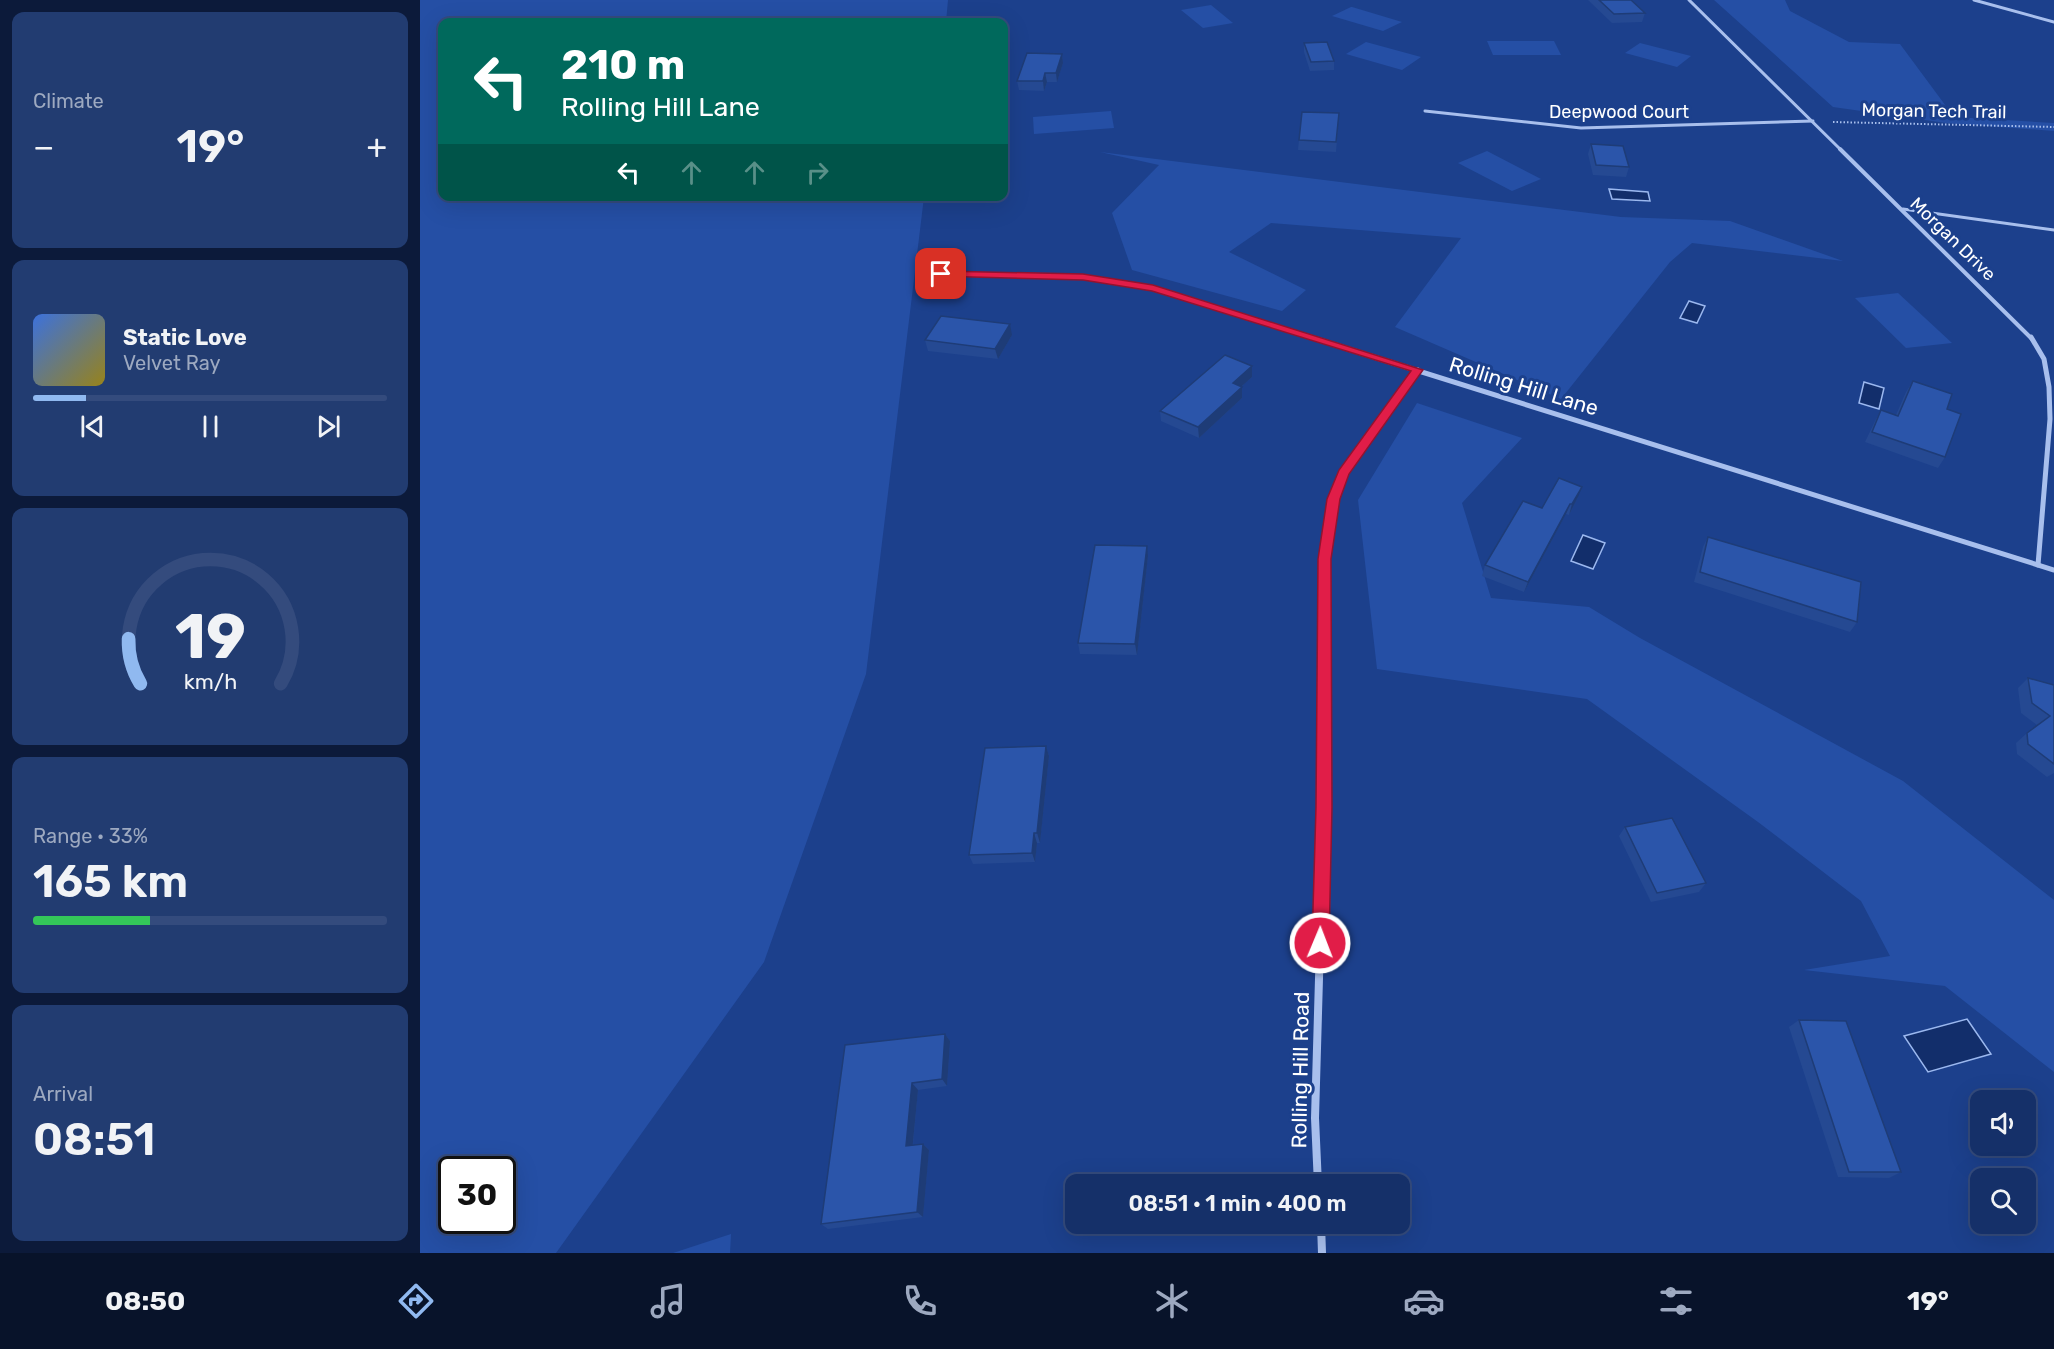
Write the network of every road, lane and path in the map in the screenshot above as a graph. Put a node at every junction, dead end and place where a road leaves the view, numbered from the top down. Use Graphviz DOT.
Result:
graph roads {
  1 [pos="1689,0"];
  2 [pos="1974,0"];
  3 [pos="2054,22"];
  4 [pos="1425,111"];
  5 [pos="1813,121"];
  6 [pos="2054,127"];
  7 [pos="1903,209"];
  8 [pos="2054,230"];
  9 [pos="941,274"];
  10 [pos="1418,370"];
  11 [pos="2038,565"];
  12 [pos="2054,570"];
  13 [pos="1318,1174"];
  14 [pos="1322,1234"];
  15 [pos="1323,1253"];
  1 -- 5 [label="street, Morgan Drive"];
  2 -- 3 [label="street"];
  4 -- 5 [label="street, Deepwood Court"];
  5 -- 6 [label="path, Morgan Tech Trail"];
  5 -- 7 [label="street, Morgan Drive"];
  7 -- 8 [label="lane"];
  7 -- 11 [label="street, Morgan Drive"];
  9 -- 10 [label="street, Rolling Hill Lane"];
  10 -- 11 [label="street, Rolling Hill Lane"];
  10 -- 13 [label="street, Rolling Hill Road"];
  11 -- 12 [label="street, Rolling Hill Lane"];
  14 -- 15 [label="street"];
}
